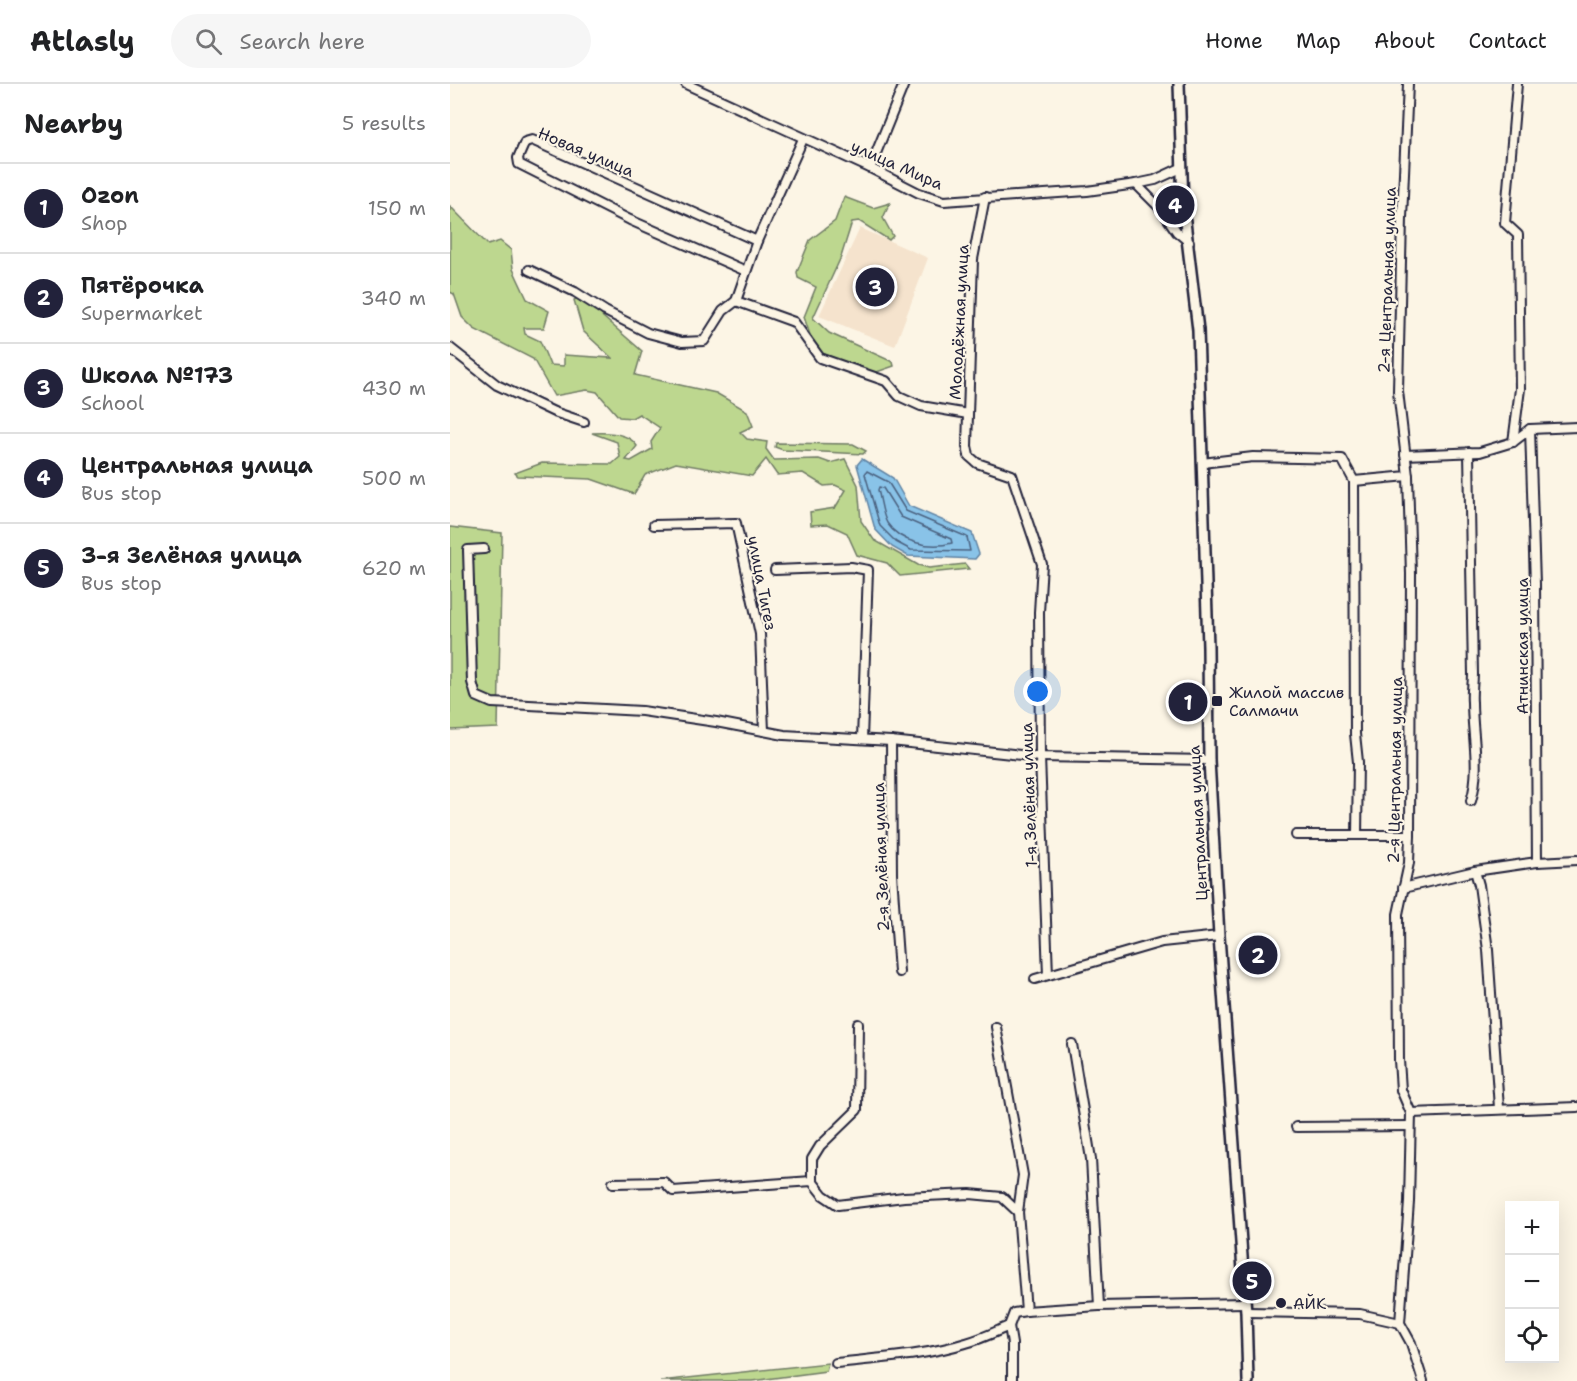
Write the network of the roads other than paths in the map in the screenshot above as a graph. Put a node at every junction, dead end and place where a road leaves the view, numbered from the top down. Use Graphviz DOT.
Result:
graph roads {
  1 [pos="686,84"];
  2 [pos="904,84"];
  3 [pos="1179,84"];
  4 [pos="1408,84"];
  5 [pos="1516,84"];
  6 [pos="803,139"];
  7 [pos="870,168"];
  8 [pos="1181,168"];
  9 [pos="1136,184"];
  10 [pos="985,197"];
  11 [pos="757,241"];
  12 [pos="1189,242"];
  13 [pos="529,270"];
  14 [pos="746,271"];
  15 [pos="736,301"];
  16 [pos="450,348"];
  17 [pos="968,414"];
  18 [pos="584,422"];
  19 [pos="1577,427"];
  20 [pos="1530,429"];
  21 [pos="1514,442"];
  22 [pos="1469,452"];
  23 [pos="1405,455"];
  24 [pos="1202,463"];
  25 [pos="1012,475"];
  26 [pos="1408,476"];
  27 [pos="1354,481"];
  28 [pos="654,525"];
  29 [pos="484,549"];
  30 [pos="775,570"];
  31 [pos="764,731"];
  32 [pos="862,739"];
  33 [pos="891,741"];
  34 [pos="1040,757"];
  35 [pos="1209,760"];
  36 [pos="1471,801"];
  37 [pos="1296,835"];
  38 [pos="1357,835"];
  39 [pos="1410,835"];
  40 [pos="1577,860"];
  41 [pos="1537,862"];
  42 [pos="1475,871"];
  43 [pos="1403,888"];
  44 [pos="1219,936"];
  45 [pos="899,972"];
  46 [pos="1048,975"];
  47 [pos="1035,979"];
  48 [pos="858,1024"];
  49 [pos="996,1028"];
  50 [pos="1072,1044"];
  51 [pos="1577,1107"];
  52 [pos="1499,1108"];
  53 [pos="1411,1113"];
  54 [pos="1410,1126"];
  55 [pos="1296,1127"];
  56 [pos="812,1181"];
  57 [pos="614,1183"];
  58 [pos="1018,1212"];
  59 [pos="1099,1306"];
  60 [pos="1245,1307"];
  61 [pos="1026,1311"];
  62 [pos="1400,1323"];
  63 [pos="1009,1326"];
  64 [pos="836,1363"];
  65 [pos="1012,1381"];
  66 [pos="1248,1381"];
  67 [pos="1423,1381"];
  1 -- 6 [label="street, улица Мира"];
  2 -- 7 [label="street"];
  3 -- 8 [label="street, Центральная улица"];
  4 -- 23 [label="street, 2-я Центральная улица"];
  5 -- 21 [label="street"];
  6 -- 7 [label="street, улица Мира"];
  6 -- 11 [label="street"];
  7 -- 10 [label="street, улица Мира"];
  8 -- 9 [label="street, улица Мира"];
  8 -- 12 [label="street, Центральная улица"];
  9 -- 10 [label="street, улица Мира"];
  9 -- 12 [label="street"];
  10 -- 17 [label="street, Молодёжная улица"];
  11 -- 14 [label="street"];
  11 -- 14 [label="street, Новая улица"];
  12 -- 24 [label="street, Центральная улица"];
  13 -- 15 [label="street"];
  14 -- 15 [label="street"];
  15 -- 17 [label="street, Молодёжная улица"];
  16 -- 18 [label="street"];
  17 -- 25 [label="street, Молодёжная улица"];
  19 -- 20 [label="street"];
  20 -- 21 [label="street"];
  20 -- 41 [label="street, Атнинская улица"];
  21 -- 22 [label="street"];
  22 -- 23 [label="street"];
  22 -- 36 [label="street"];
  23 -- 26 [label="street, 2-я Центральная улица"];
  24 -- 27 [label="street"];
  24 -- 35 [label="street, Центральная улица"];
  25 -- 34 [label="street, 1-я Зелёная улица"];
  26 -- 27 [label="street"];
  26 -- 39 [label="street, 2-я Центральная улица"];
  27 -- 38 [label="street"];
  28 -- 31 [label="street, улица Тигез"];
  29 -- 31 [label="street"];
  30 -- 32 [label="street"];
  31 -- 32 [label="street"];
  32 -- 33 [label="street"];
  33 -- 34 [label="street"];
  33 -- 45 [label="street, 2-я Зелёная улица"];
  34 -- 35 [label="street"];
  34 -- 46 [label="street, 1-я Зелёная улица"];
  35 -- 44 [label="street, Центральная улица"];
  37 -- 38 [label="street"];
  38 -- 39 [label="street"];
  39 -- 43 [label="street, 2-я Центральная улица"];
  40 -- 41 [label="street"];
  41 -- 42 [label="street"];
  42 -- 43 [label="street"];
  42 -- 52 [label="street"];
  43 -- 53 [label="street, 2-я Центральная улица"];
  44 -- 46 [label="street"];
  44 -- 60 [label="street, Центральная улица"];
  46 -- 47 [label="street"];
  48 -- 56 [label="street"];
  49 -- 58 [label="street"];
  50 -- 59 [label="street"];
  51 -- 52 [label="street"];
  52 -- 53 [label="street"];
  53 -- 54 [label="street, 2-я Центральная улица"];
  54 -- 55 [label="street"];
  54 -- 62 [label="street, 2-я Центральная улица"];
  56 -- 57 [label="street"];
  56 -- 58 [label="street"];
  58 -- 61 [label="street"];
  59 -- 60 [label="street"];
  59 -- 61 [label="street"];
  60 -- 62 [label="street"];
  60 -- 66 [label="street, Центральная улица"];
  61 -- 63 [label="street"];
  62 -- 67 [label="street"];
  63 -- 64 [label="street"];
  63 -- 65 [label="street"];
}
